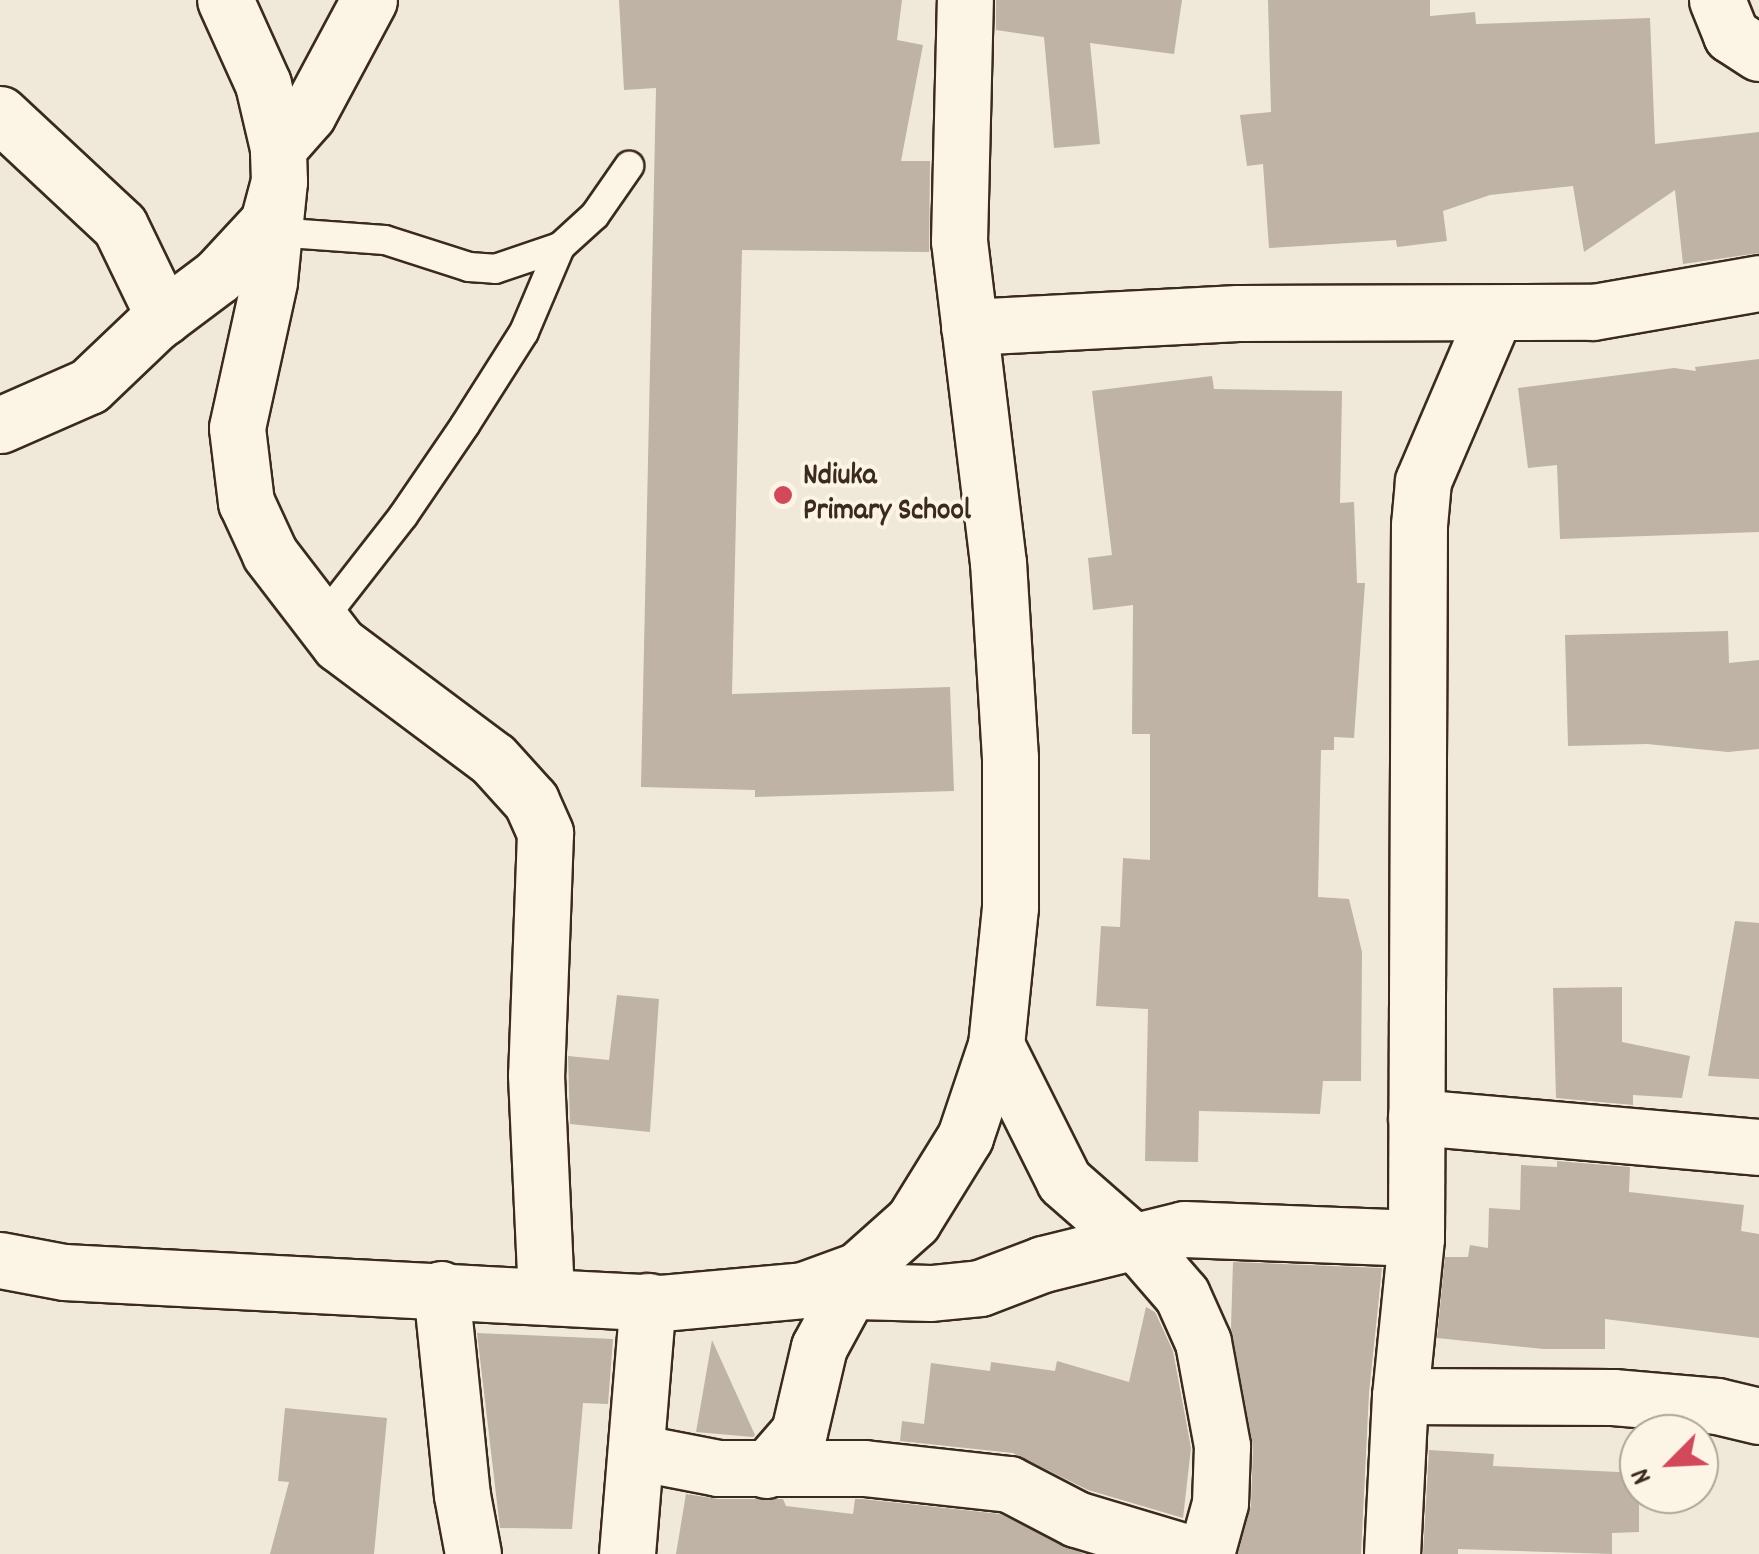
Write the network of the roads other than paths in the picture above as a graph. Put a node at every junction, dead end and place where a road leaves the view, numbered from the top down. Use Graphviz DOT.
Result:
graph roads {
  1 [pos="226,0"];
  2 [pos="369,0"];
  3 [pos="965,0"];
  4 [pos="1717,0"];
  5 [pos="1759,53"];
  6 [pos="0,114"];
  7 [pos="629,166"];
  8 [pos="277,187"];
  9 [pos="560,247"];
  10 [pos="1759,284"];
  11 [pos="1495,313"];
  12 [pos="164,317"];
  13 [pos="969,327"];
  14 [pos="0,425"];
  15 [pos="321,620"];
  16 [pos="996,1044"];
  17 [pos="1416,1117"];
  18 [pos="1759,1147"];
  19 [pos="1416,1238"];
  20 [pos="1131,1242"];
  21 [pos="0,1260"];
  22 [pos="441,1289"];
  23 [pos="826,1290"];
  24 [pos="546,1294"];
  25 [pos="648,1301"];
  26 [pos="1400,1396"];
  27 [pos="1759,1416"];
  28 [pos="636,1452"];
  29 [pos="766,1470"];
  30 [pos="474,1554"];
  31 [pos="627,1554"];
  32 [pos="1193,1554"];
  33 [pos="1206,1554"];
  34 [pos="1392,1554"];
  1 -- 8 [label="street"];
  2 -- 8 [label="street"];
  3 -- 13 [label="street"];
  4 -- 5 [label="street"];
  6 -- 12 [label="street"];
  7 -- 9 [label="lane"];
  8 -- 9 [label="lane"];
  8 -- 12 [label="street"];
  8 -- 15 [label="street"];
  9 -- 15 [label="lane"];
  10 -- 11 [label="street"];
  11 -- 13 [label="street"];
  11 -- 17 [label="street"];
  12 -- 14 [label="street"];
  13 -- 16 [label="street"];
  15 -- 24 [label="street"];
  16 -- 20 [label="street"];
  16 -- 23 [label="street"];
  17 -- 18 [label="street"];
  17 -- 19 [label="street"];
  19 -- 20 [label="street"];
  19 -- 26 [label="street"];
  20 -- 23 [label="street"];
  20 -- 33 [label="street"];
  21 -- 22 [label="street"];
  22 -- 24 [label="street"];
  22 -- 30 [label="street"];
  23 -- 25 [label="street"];
  23 -- 29 [label="street"];
  24 -- 25 [label="street"];
  25 -- 28 [label="street"];
  26 -- 27 [label="street"];
  26 -- 34 [label="street"];
  28 -- 29 [label="street"];
  28 -- 31 [label="street"];
  29 -- 32 [label="street"];
}
